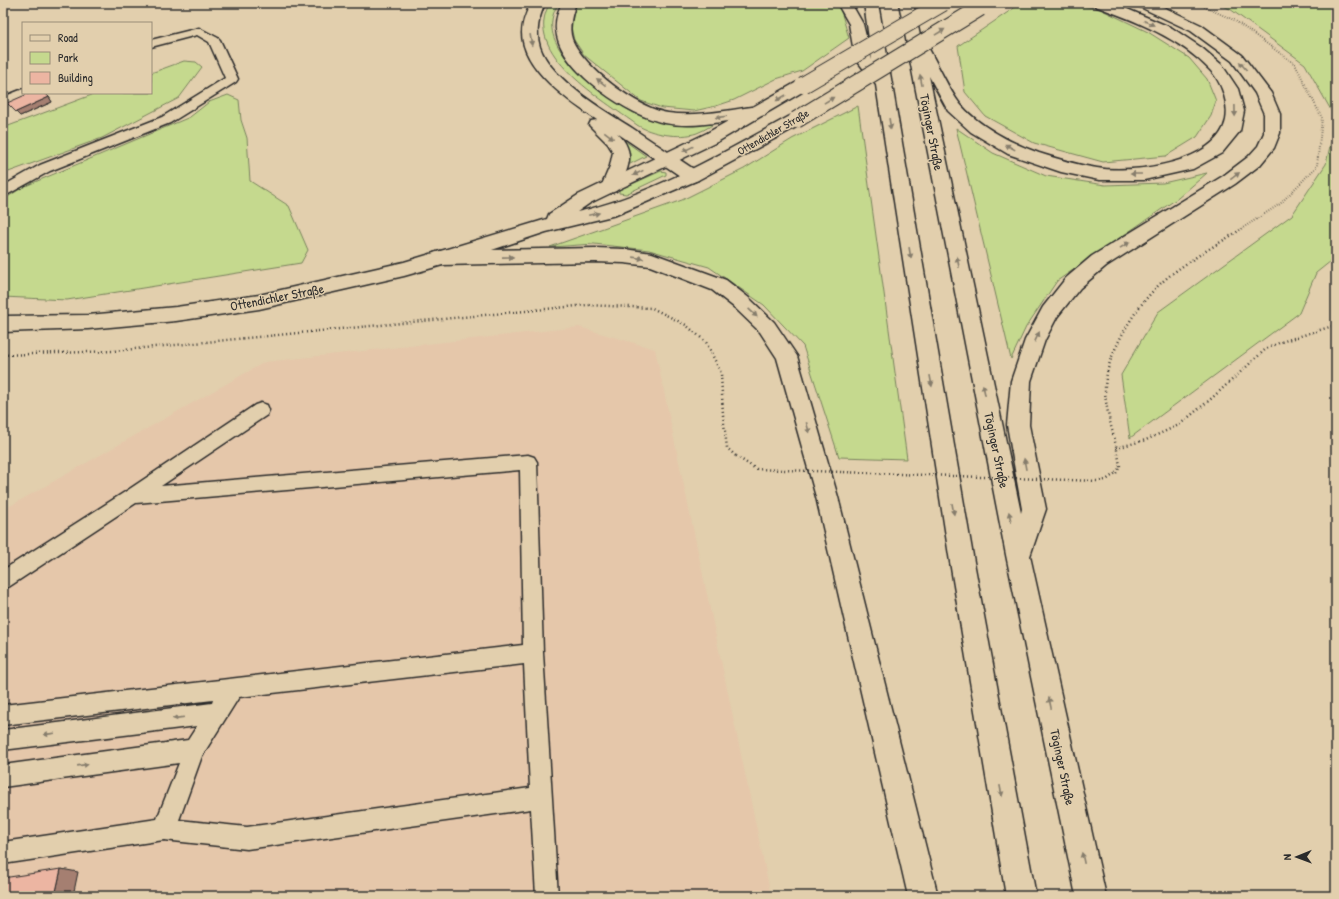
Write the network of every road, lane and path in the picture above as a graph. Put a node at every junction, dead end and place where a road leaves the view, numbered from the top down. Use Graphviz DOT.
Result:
graph roads {
  1 [pos="538,3"];
  2 [pos="569,3"];
  3 [pos="844,3"];
  4 [pos="871,3"];
  5 [pos="906,3"];
  6 [pos="943,3"];
  7 [pos="1100,3"];
  8 [pos="1143,3"];
  9 [pos="1161,3"];
  10 [pos="1195,3"];
  11 [pos="983,5"];
  12 [pos="1179,19"];
  13 [pos="913,36"];
  14 [pos="152,44"];
  15 [pos="884,86"];
  16 [pos="22,93"];
  17 [pos="3,101"];
  18 [pos="586,105"];
  19 [pos="759,111"];
  20 [pos="667,159"];
  21 [pos="692,176"];
  22 [pos="610,187"];
  23 [pos="3,192"];
  24 [pos="543,226"];
  25 [pos="441,258"];
  26 [pos="3,324"];
  27 [pos="1336,325"];
  28 [pos="3,355"];
  29 [pos="261,410"];
  30 [pos="1116,448"];
  31 [pos="133,496"];
  32 [pos="1018,555"];
  33 [pos="3,580"];
  34 [pos="533,653"];
  35 [pos="233,688"];
  36 [pos="217,713"];
  37 [pos="3,715"];
  38 [pos="3,740"];
  39 [pos="194,750"];
  40 [pos="3,776"];
  41 [pos="541,797"];
  42 [pos="164,829"];
  43 [pos="3,853"];
  44 [pos="547,896"];
  45 [pos="923,896"];
  46 [pos="1021,896"];
  47 [pos="1091,896"];
  1 -- 18 [label="main road, one-way"];
  19 -- 2 [label="main road, one-way"];
  3 -- 15 [label="main road"];
  4 -- 15 [label="main road"];
  5 -- 13 [label="main road, Töginger Straße"];
  6 -- 19 [label="main road, Ottendichler Straße, one-way, bridge"];
  7 -- 13 [label="main road, one-way"];
  8 -- 12 [label="main road"];
  9 -- 12 [label="main road"];
  10 -- 30 [label="path"];
  21 -- 11 [label="main road, Ottendichler Straße, one-way, bridge"];
  32 -- 12 [label="main road, one-way"];
  32 -- 13 [label="main road, Töginger Straße, one-way"];
  14 -- 23 [label="lane"];
  15 -- 46 [label="main road, one-way"];
  16 -- 17 [label="lane"];
  18 -- 20 [label="main road"];
  18 -- 22 [label="main road, one-way"];
  19 -- 20 [label="main road, Ottendichler Straße, one-way"];
  20 -- 21 [label="main road"];
  20 -- 22 [label="main road, Ottendichler Straße, one-way"];
  24 -- 21 [label="main road, Ottendichler Straße, one-way"];
  22 -- 24 [label="main road, Ottendichler Straße"];
  24 -- 25 [label="main road, Ottendichler Straße"];
  25 -- 26 [label="main road, Ottendichler Straße"];
  25 -- 45 [label="main road, one-way"];
  27 -- 30 [label="path"];
  28 -- 30 [label="path, bridge"];
  29 -- 31 [label="lane"];
  31 -- 33 [label="lane"];
  31 -- 34 [label="lane"];
  47 -- 32 [label="main road, Töginger Straße, one-way"];
  34 -- 35 [label="lane"];
  34 -- 41 [label="lane"];
  35 -- 36 [label="lane"];
  35 -- 37 [label="lane"];
  36 -- 38 [label="lane, one-way"];
  36 -- 39 [label="lane"];
  40 -- 39 [label="lane, one-way"];
  39 -- 42 [label="lane"];
  41 -- 42 [label="lane"];
  41 -- 44 [label="lane"];
  42 -- 43 [label="lane"];
}
